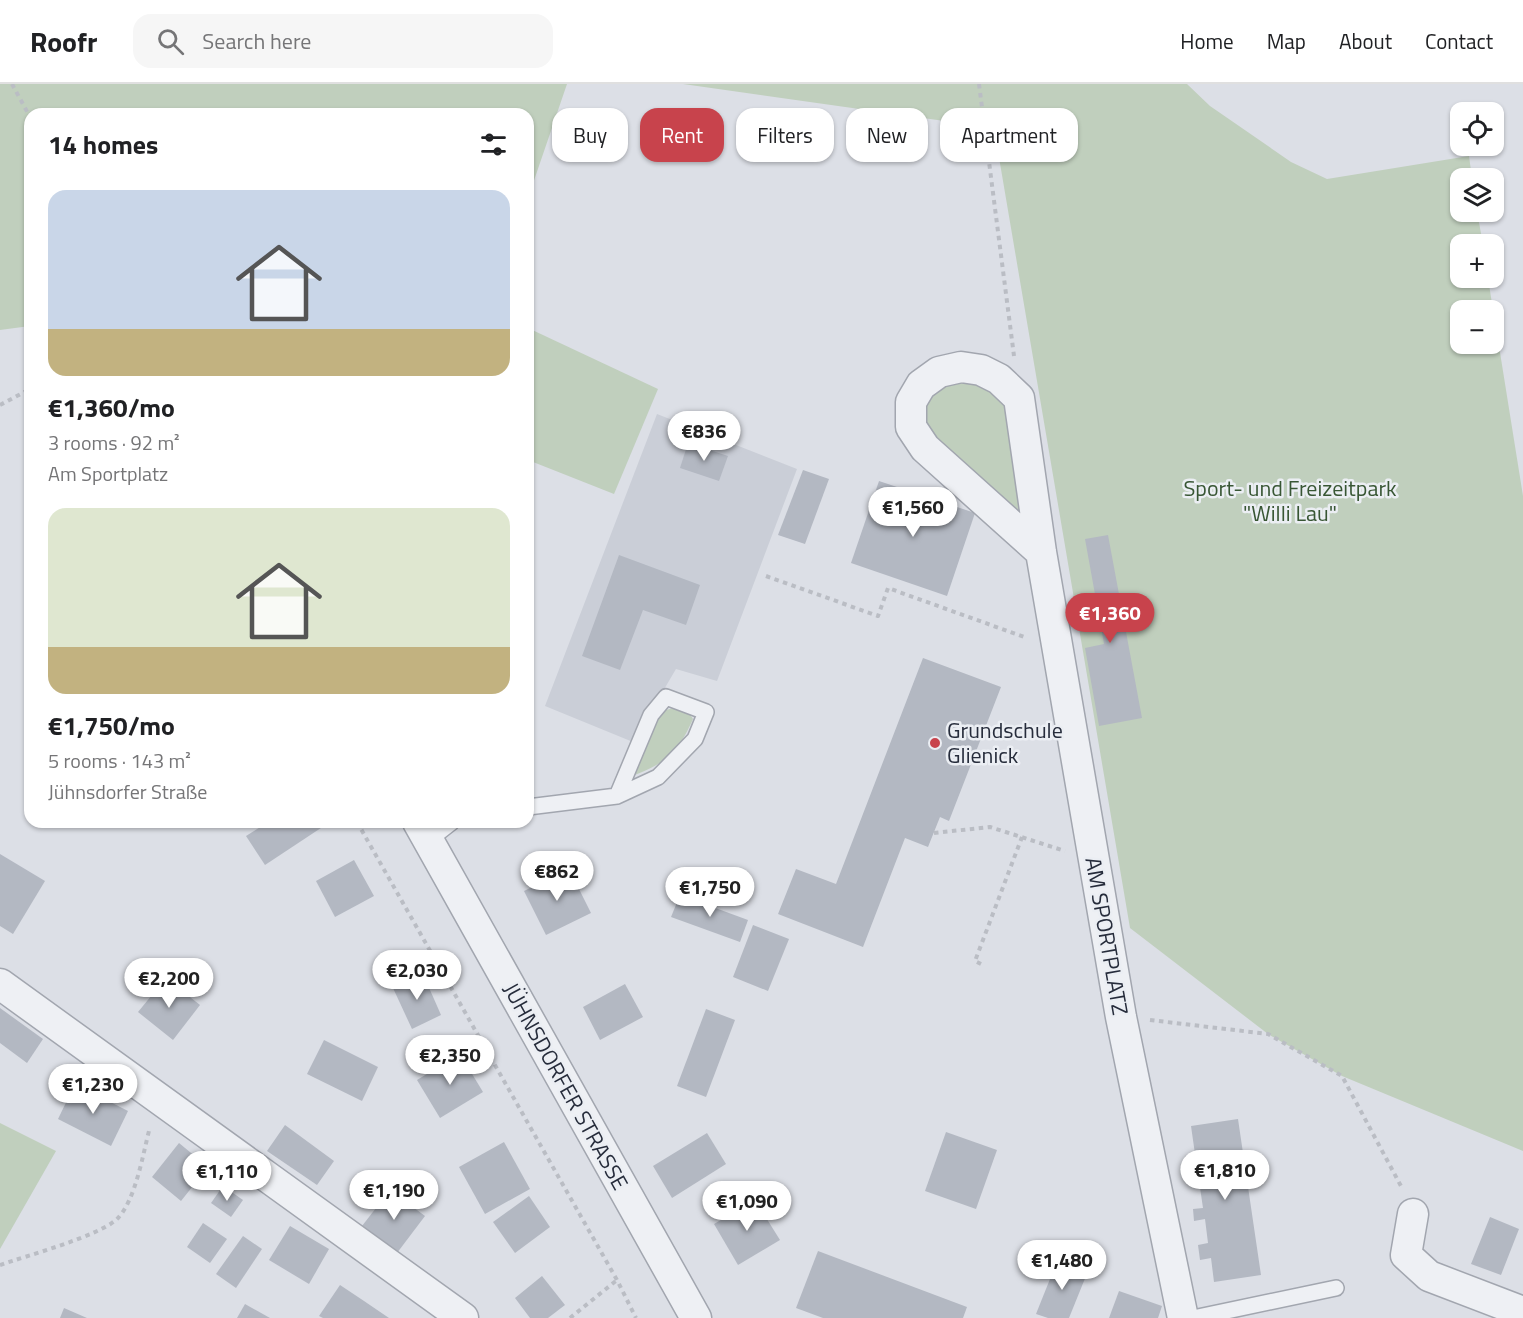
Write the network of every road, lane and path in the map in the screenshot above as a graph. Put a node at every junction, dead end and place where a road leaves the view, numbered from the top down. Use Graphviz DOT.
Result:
graph roads {
  1 [pos="12,84"];
  2 [pos="979,84"];
  3 [pos="25,108"];
  4 [pos="24,392"];
  5 [pos="1019,398"];
  6 [pos="0,405"];
  7 [pos="1041,552"];
  8 [pos="766,576"];
  9 [pos="1058,649"];
  10 [pos="617,796"];
  11 [pos="534,806"];
  12 [pos="360,828"];
  13 [pos="424,831"];
  14 [pos="934,833"];
  15 [pos="1022,837"];
  16 [pos="1094,860"];
  17 [pos="981,963"];
  18 [pos="0,984"];
  19 [pos="1121,1017"];
  20 [pos="158,1098"];
  21 [pos="1413,1214"];
  22 [pos="0,1265"];
  23 [pos="617,1280"];
  24 [pos="1336,1288"];
  25 [pos="1523,1312"];
  26 [pos="463,1318"];
  27 [pos="570,1318"];
  28 [pos="636,1318"];
  29 [pos="696,1318"];
  30 [pos="1183,1318"];
  31 [pos="1193,1318"];
  1 -- 3 [label="path"];
  2 -- 5 [label="path"];
  4 -- 6 [label="path"];
  5 -- 7 [label="street, AM SPORTPLATZ"];
  5 -- 7 [label="street"];
  7 -- 9 [label="street, AM SPORTPLATZ"];
  8 -- 9 [label="path"];
  9 -- 16 [label="street, AM SPORTPLATZ"];
  10 -- 10 [label="lane"];
  10 -- 11 [label="lane"];
  12 -- 23 [label="path"];
  13 -- 29 [label="street, JÜHNSDORFER STRASSE"];
  14 -- 15 [label="path"];
  15 -- 16 [label="path"];
  15 -- 17 [label="path"];
  16 -- 19 [label="street, AM SPORTPLATZ"];
  18 -- 20 [label="street"];
  19 -- 21 [label="path"];
  19 -- 30 [label="street, AM SPORTPLATZ"];
  20 -- 22 [label="path"];
  20 -- 26 [label="street"];
  21 -- 25 [label="street"];
  23 -- 27 [label="path"];
  23 -- 28 [label="path"];
  24 -- 31 [label="lane"];
}
